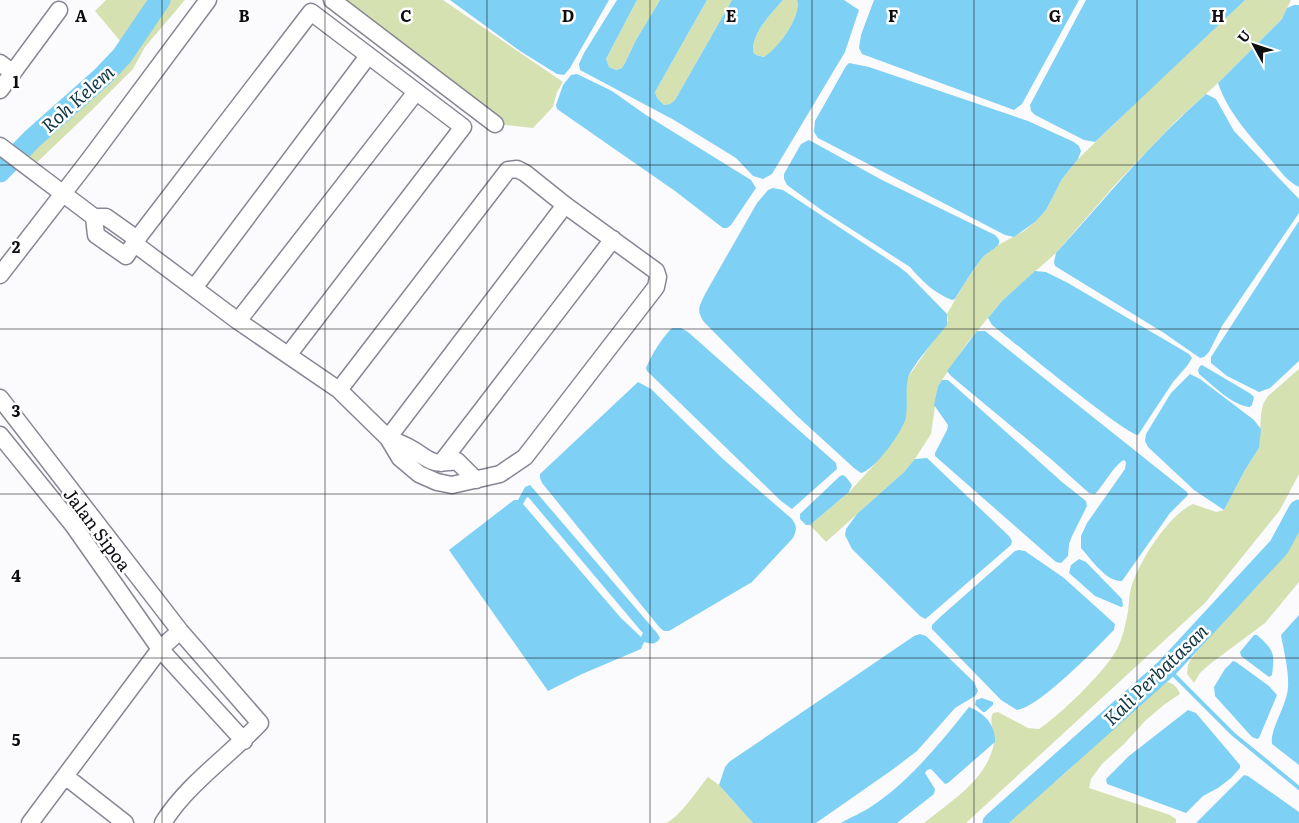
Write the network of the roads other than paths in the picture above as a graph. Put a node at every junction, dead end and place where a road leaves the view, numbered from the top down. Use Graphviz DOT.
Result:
graph roads {
  1 [pos="208,0"];
  2 [pos="332,0"];
  3 [pos="59,10"];
  4 [pos="368,56"];
  5 [pos="6,68"];
  6 [pos="0,90"];
  7 [pos="416,92"];
  8 [pos="495,124"];
  9 [pos="0,146"];
  10 [pos="64,193"];
  11 [pos="565,205"];
  12 [pos="613,240"];
  13 [pos="136,241"];
  14 [pos="0,276"];
  15 [pos="194,288"];
  16 [pos="238,321"];
  17 [pos="289,354"];
  18 [pos="339,390"];
  19 [pos="0,398"];
  20 [pos="0,435"];
  21 [pos="388,438"];
  22 [pos="441,463"];
  23 [pos="476,480"];
  24 [pos="180,631"];
  25 [pos="160,649"];
  26 [pos="244,741"];
  27 [pos="65,776"];
  28 [pos="30,823"];
  29 [pos="126,823"];
  30 [pos="163,823"];
  1 -- 10 [label="street"];
  2 -- 8 [label="street"];
  3 -- 5 [label="street"];
  4 -- 7 [label="street"];
  4 -- 13 [label="street"];
  4 -- 15 [label="street"];
  5 -- 6 [label="street"];
  7 -- 16 [label="street"];
  7 -- 17 [label="street"];
  9 -- 10 [label="street"];
  10 -- 13 [label="street"];
  10 -- 14 [label="street"];
  11 -- 12 [label="street"];
  11 -- 18 [label="street"];
  11 -- 21 [label="street"];
  12 -- 22 [label="street"];
  12 -- 23 [label="street"];
  13 -- 15 [label="street"];
  15 -- 16 [label="street"];
  16 -- 17 [label="street"];
  17 -- 18 [label="street"];
  18 -- 21 [label="street"];
  19 -- 24 [label="street"];
  20 -- 25 [label="street, Jalan Sipoa"];
  21 -- 22 [label="street"];
  21 -- 23 [label="street"];
  22 -- 23 [label="street"];
  24 -- 25 [label="street"];
  24 -- 26 [label="street"];
  25 -- 26 [label="street, Jalan Sipoa"];
  25 -- 27 [label="street"];
  26 -- 30 [label="street"];
  27 -- 28 [label="street"];
  27 -- 29 [label="street"];
}
